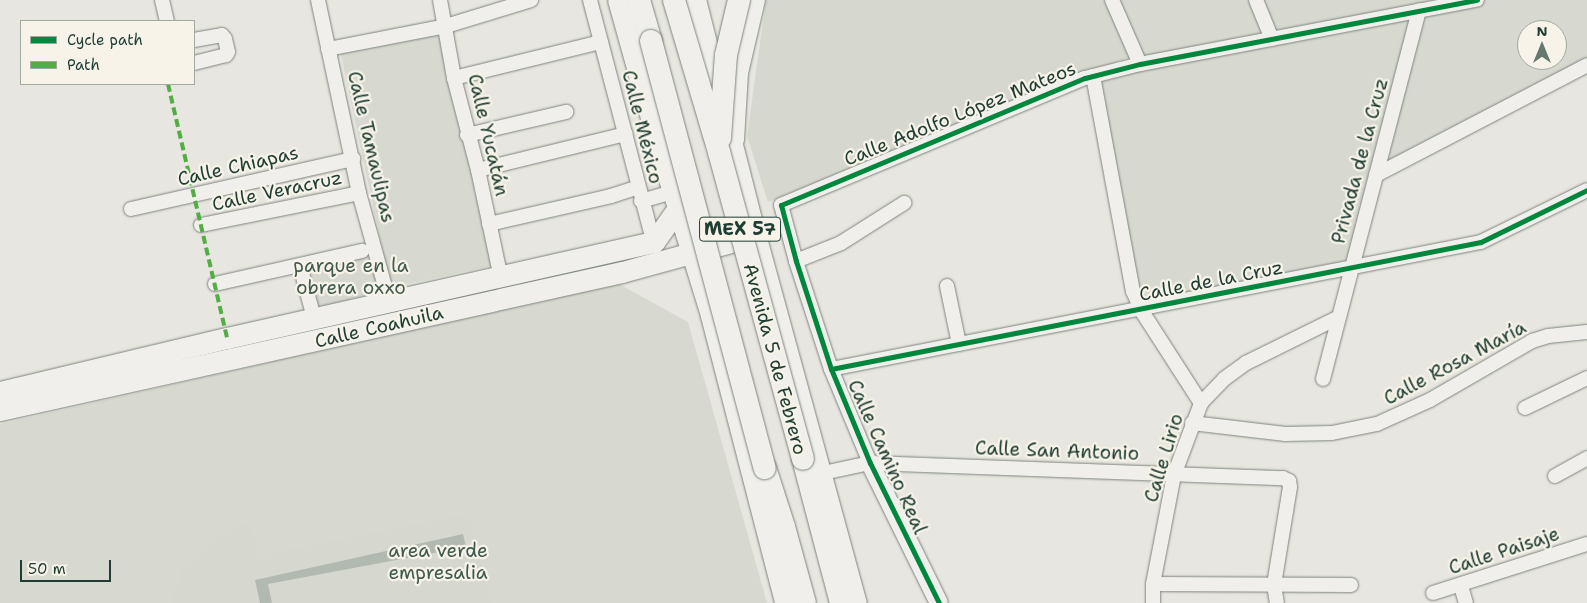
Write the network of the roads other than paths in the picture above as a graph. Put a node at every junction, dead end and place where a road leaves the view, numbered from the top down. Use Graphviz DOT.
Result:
graph roads {
  1 [pos="162,0"];
  2 [pos="318,0"];
  3 [pos="440,0"];
  4 [pos="531,0"];
  5 [pos="590,0"];
  6 [pos="618,0"];
  7 [pos="639,0"];
  8 [pos="674,0"];
  9 [pos="696,0"];
  10 [pos="739,0"];
  11 [pos="756,0"];
  12 [pos="1112,0"];
  13 [pos="1256,0"];
  14 [pos="1477,0"];
  15 [pos="1435,4"];
  16 [pos="1419,10"];
  17 [pos="167,20"];
  18 [pos="446,26"];
  19 [pos="1272,39"];
  20 [pos="195,40"];
  21 [pos="601,42"];
  22 [pos="328,49"];
  23 [pos="195,63"];
  24 [pos="1140,64"];
  25 [pos="1587,65"];
  26 [pos="1093,76"];
  27 [pos="454,78"];
  28 [pos="566,112"];
  29 [pos="626,134"];
  30 [pos="467,135"];
  31 [pos="727,148"];
  32 [pos="353,159"];
  33 [pos="478,170"];
  34 [pos="1376,175"];
  35 [pos="1587,190"];
  36 [pos="359,193"];
  37 [pos="640,194"];
  38 [pos="676,200"];
  39 [pos="904,203"];
  40 [pos="781,204"];
  41 [pos="131,209"];
  42 [pos="489,224"];
  43 [pos="201,225"];
  44 [pos="756,235"];
  45 [pos="362,251"];
  46 [pos="657,252"];
  47 [pos="691,252"];
  48 [pos="796,260"];
  49 [pos="300,266"];
  50 [pos="1351,268"];
  51 [pos="500,278"];
  52 [pos="214,284"];
  53 [pos="947,286"];
  54 [pos="389,301"];
  55 [pos="1141,310"];
  56 [pos="314,318"];
  57 [pos="1337,318"];
  58 [pos="1587,332"];
  59 [pos="959,344"];
  60 [pos="831,369"];
  61 [pos="1587,378"];
  62 [pos="1323,379"];
  63 [pos="0,392"];
  64 [pos="1201,403"];
  65 [pos="1525,408"];
  66 [pos="0,410"];
  67 [pos="1192,423"];
  68 [pos="1587,458"];
  69 [pos="870,463"];
  70 [pos="823,473"];
  71 [pos="1174,475"];
  72 [pos="1555,476"];
  73 [pos="1587,544"];
  74 [pos="1153,584"];
  75 [pos="1274,585"];
  76 [pos="1351,585"];
  77 [pos="1461,586"];
  78 [pos="1433,593"];
  79 [pos="785,603"];
  80 [pos="805,603"];
  81 [pos="842,603"];
  82 [pos="856,603"];
  83 [pos="939,603"];
  84 [pos="1154,603"];
  85 [pos="1278,603"];
  86 [pos="1466,603"];
  1 -- 17 [label="street"];
  2 -- 22 [label="street, Calle Tamaulipas"];
  3 -- 18 [label="street, Calle Yucatán"];
  4 -- 18 [label="street"];
  5 -- 21 [label="street, Calle México"];
  6 -- 38 [label="main road"];
  7 -- 80 [label="highway, Avenida 5 de Febrero / MEX 57, bridge"];
  8 -- 31 [label="highway, Avenida 5 de Febrero / MEX 57, bridge"];
  9 -- 31 [label="main road, Avenida 5 de Febrero"];
  10 -- 31 [label="highway, bridge"];
  11 -- 31 [label="street"];
  12 -- 24 [label="street"];
  13 -- 19 [label="street"];
  14 -- 15 [label="street, Calle Adolfo López Mateos"];
  15 -- 16 [label="street, Calle Adolfo López Mateos"];
  16 -- 19 [label="street, Calle Adolfo López Mateos"];
  16 -- 34 [label="street, Privada de la Cruz"];
  18 -- 22 [label="street"];
  18 -- 27 [label="street, Calle Yucatán"];
  19 -- 24 [label="street, Calle Adolfo López Mateos"];
  20 -- 23 [label="street"];
  21 -- 27 [label="street"];
  21 -- 29 [label="street, Calle México"];
  22 -- 32 [label="street, Calle Tamaulipas"];
  24 -- 26 [label="street, Calle Adolfo López Mateos"];
  25 -- 34 [label="street"];
  26 -- 40 [label="street, Calle Adolfo López Mateos"];
  26 -- 55 [label="street, Calle Lirio"];
  27 -- 30 [label="street, Calle Yucatán"];
  28 -- 30 [label="street"];
  29 -- 33 [label="street"];
  29 -- 37 [label="street, Calle México"];
  30 -- 33 [label="street, Calle Yucatán"];
  31 -- 44 [label="main road, Avenida 5 de Febrero"];
  31 -- 81 [label="highway, Avenida 5 de Febrero / MEX 57, bridge"];
  32 -- 36 [label="street, Calle Tamaulipas"];
  32 -- 41 [label="street, Calle Chiapas"];
  33 -- 42 [label="street, Calle Yucatán"];
  34 -- 50 [label="street, Privada de la Cruz"];
  35 -- 50 [label="street, Calle de la Cruz"];
  36 -- 43 [label="street, Calle Veracruz"];
  36 -- 54 [label="street, Calle Tamaulipas"];
  37 -- 38 [label="street"];
  37 -- 42 [label="street"];
  37 -- 46 [label="street, Calle México"];
  38 -- 46 [label="main road"];
  38 -- 47 [label="main road"];
  39 -- 48 [label="street"];
  40 -- 48 [label="street, Calle Camino Real"];
  42 -- 51 [label="street, Calle Yucatán"];
  44 -- 47 [label="main road, Calle Coahuila"];
  44 -- 70 [label="main road, Avenida 5 de Febrero"];
  45 -- 49 [label="street"];
  46 -- 47 [label="main road, Calle Coahuila"];
  46 -- 51 [label="main road, Calle Coahuila"];
  46 -- 66 [label="main road, Calle Coahuila"];
  47 -- 79 [label="main road"];
  48 -- 60 [label="street, Calle Camino Real"];
  49 -- 52 [label="street"];
  49 -- 56 [label="street"];
  50 -- 55 [label="street, Calle de la Cruz"];
  50 -- 57 [label="street, Privada de la Cruz"];
  51 -- 54 [label="main road, Calle Coahuila"];
  53 -- 59 [label="street"];
  54 -- 56 [label="main road, Calle Coahuila"];
  55 -- 59 [label="street, Calle de la Cruz"];
  55 -- 64 [label="street, Calle Lirio"];
  56 -- 63 [label="main road, Calle Coahuila"];
  57 -- 62 [label="street, Privada de la Cruz"];
  57 -- 64 [label="street"];
  58 -- 67 [label="street, Calle Rosa María"];
  59 -- 60 [label="street, Calle de la Cruz"];
  60 -- 69 [label="street, Calle Camino Real"];
  61 -- 65 [label="street"];
  64 -- 67 [label="street, Calle Lirio"];
  67 -- 71 [label="street, Calle Lirio"];
  68 -- 72 [label="street"];
  69 -- 70 [label="street, Calle San Antonio"];
  69 -- 71 [label="street, Calle San Antonio"];
  69 -- 83 [label="street, Calle Camino Real"];
  70 -- 82 [label="main road, Avenida 5 de Febrero"];
  71 -- 74 [label="street, Calle Lirio"];
  71 -- 75 [label="street, Calle San Antonio"];
  73 -- 77 [label="street, Calle Paisaje"];
  74 -- 75 [label="street"];
  74 -- 84 [label="street, Calle Lirio"];
  75 -- 76 [label="street"];
  75 -- 85 [label="street"];
  77 -- 78 [label="street, Calle Paisaje"];
  77 -- 86 [label="street"];
}
